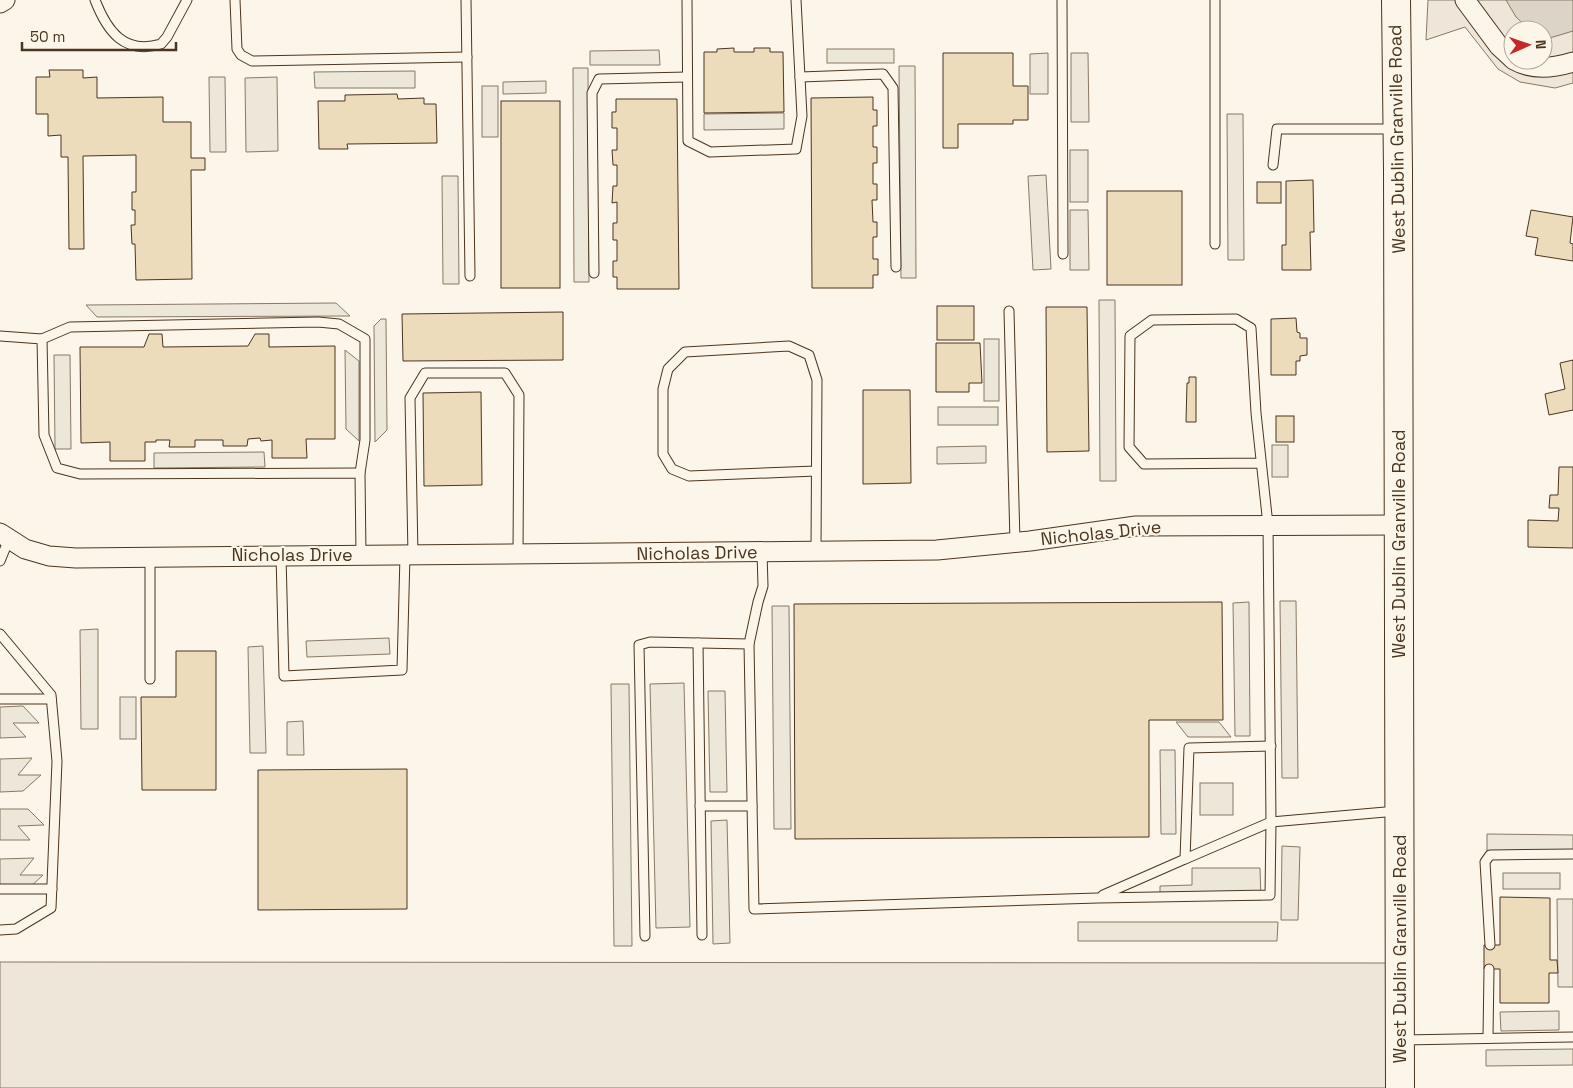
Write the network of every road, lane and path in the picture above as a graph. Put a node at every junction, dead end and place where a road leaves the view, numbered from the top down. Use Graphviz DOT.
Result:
graph roads {
  1 [pos="5,0"];
  2 [pos="95,0"];
  3 [pos="186,0"];
  4 [pos="235,0"];
  5 [pos="466,0"];
  6 [pos="687,0"];
  7 [pos="796,0"];
  8 [pos="1062,0"];
  9 [pos="1215,0"];
  10 [pos="1396,0"];
  11 [pos="1465,0"];
  12 [pos="0,2"];
  13 [pos="1503,50"];
  14 [pos="467,58"];
  15 [pos="1573,62"];
  16 [pos="1553,66"];
  17 [pos="687,77"];
  18 [pos="800,77"];
  19 [pos="1398,129"];
  20 [pos="1273,165"];
  21 [pos="1216,244"];
  22 [pos="1063,254"];
  23 [pos="896,266"];
  24 [pos="594,273"];
  25 [pos="470,276"];
  26 [pos="1008,311"];
  27 [pos="0,336"];
  28 [pos="42,339"];
  29 [pos="1261,463"];
  30 [pos="816,471"];
  31 [pos="360,473"];
  32 [pos="1268,525"];
  33 [pos="1399,525"];
  34 [pos="5,536"];
  35 [pos="1015,542"];
  36 [pos="762,552"];
  37 [pos="816,552"];
  38 [pos="518,554"];
  39 [pos="281,555"];
  40 [pos="361,555"];
  41 [pos="409,555"];
  42 [pos="150,557"];
  43 [pos="0,561"];
  44 [pos="0,634"];
  45 [pos="698,643"];
  46 [pos="749,644"];
  47 [pos="150,679"];
  48 [pos="0,699"];
  49 [pos="51,699"];
  50 [pos="1271,746"];
  51 [pos="700,806"];
  52 [pos="752,806"];
  53 [pos="1400,811"];
  54 [pos="1271,822"];
  55 [pos="1573,854"];
  56 [pos="1185,859"];
  57 [pos="0,889"];
  58 [pos="52,889"];
  59 [pos="1098,898"];
  60 [pos="0,930"];
  61 [pos="702,934"];
  62 [pos="645,936"];
  63 [pos="1490,945"];
  64 [pos="1489,969"];
  65 [pos="1573,1037"];
  66 [pos="1488,1038"];
  67 [pos="1400,1040"];
  68 [pos="1400,1088"];
  1 -- 12 [label="street"];
  2 -- 3 [label="lane"];
  4 -- 14 [label="lane"];
  5 -- 14 [label="lane"];
  6 -- 17 [label="lane"];
  7 -- 18 [label="lane"];
  8 -- 22 [label="lane"];
  9 -- 21 [label="lane"];
  10 -- 19 [label="main road, West Dublin Granville Road"];
  11 -- 13 [label="street"];
  14 -- 25 [label="lane"];
  15 -- 16 [label="street"];
  17 -- 18 [label="lane"];
  17 -- 24 [label="lane"];
  18 -- 23 [label="lane"];
  19 -- 20 [label="lane"];
  19 -- 33 [label="main road, West Dublin Granville Road"];
  26 -- 35 [label="lane"];
  27 -- 28 [label="lane"];
  28 -- 31 [label="lane"];
  28 -- 31 [label="lane"];
  29 -- 29 [label="lane"];
  29 -- 32 [label="lane"];
  30 -- 30 [label="lane"];
  30 -- 37 [label="lane"];
  31 -- 40 [label="lane"];
  32 -- 33 [label="street, Nicholas Drive"];
  32 -- 35 [label="street, Nicholas Drive"];
  32 -- 50 [label="lane"];
  33 -- 53 [label="main road, West Dublin Granville Road"];
  34 -- 42 [label="street, Nicholas Drive"];
  34 -- 43 [label="lane"];
  35 -- 37 [label="street, Nicholas Drive"];
  36 -- 37 [label="street, Nicholas Drive"];
  36 -- 38 [label="street, Nicholas Drive"];
  36 -- 46 [label="lane"];
  38 -- 41 [label="street, Nicholas Drive"];
  38 -- 41 [label="lane"];
  39 -- 40 [label="street, Nicholas Drive"];
  39 -- 41 [label="lane"];
  39 -- 42 [label="street, Nicholas Drive"];
  40 -- 41 [label="street, Nicholas Drive"];
  42 -- 47 [label="lane"];
  44 -- 49 [label="lane"];
  45 -- 46 [label="lane"];
  45 -- 51 [label="lane"];
  45 -- 62 [label="lane"];
  46 -- 52 [label="lane"];
  48 -- 49 [label="lane"];
  49 -- 58 [label="lane"];
  50 -- 54 [label="lane"];
  50 -- 56 [label="lane"];
  51 -- 52 [label="lane"];
  51 -- 61 [label="lane"];
  52 -- 59 [label="lane"];
  53 -- 54 [label="lane"];
  53 -- 67 [label="main road, West Dublin Granville Road"];
  54 -- 56 [label="lane"];
  54 -- 59 [label="lane"];
  55 -- 63 [label="lane"];
  56 -- 59 [label="lane"];
  57 -- 58 [label="lane"];
  58 -- 60 [label="lane"];
  64 -- 66 [label="lane"];
  65 -- 66 [label="lane"];
  66 -- 67 [label="lane"];
  67 -- 68 [label="main road, West Dublin Granville Road"];
}
